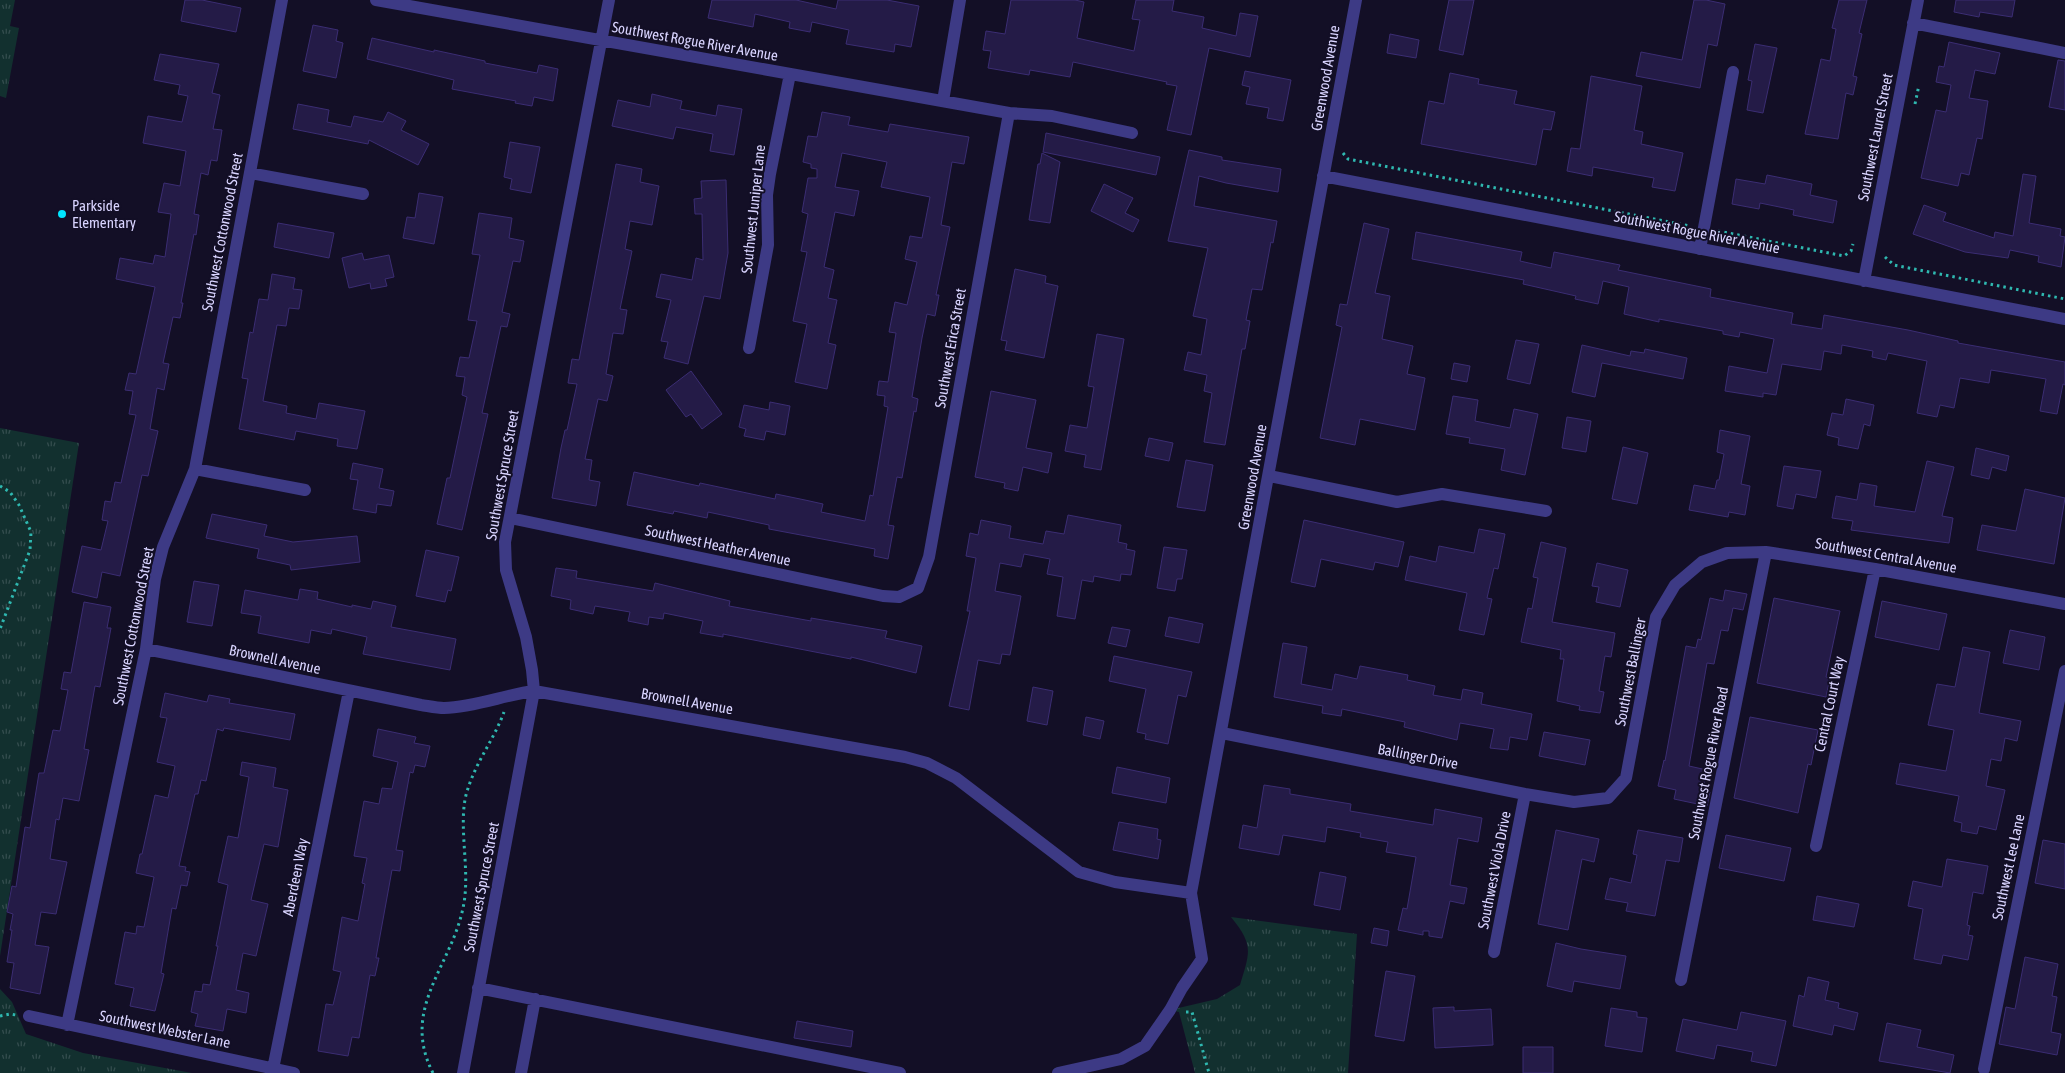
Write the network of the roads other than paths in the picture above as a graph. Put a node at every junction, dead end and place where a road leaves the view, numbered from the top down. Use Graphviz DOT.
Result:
graph roads {
  1 [pos="282,0"];
  2 [pos="376,0"];
  3 [pos="609,0"];
  4 [pos="960,0"];
  5 [pos="1356,0"];
  6 [pos="1918,0"];
  7 [pos="1913,23"];
  8 [pos="601,41"];
  9 [pos="2065,53"];
  10 [pos="1733,72"];
  11 [pos="790,74"];
  12 [pos="943,101"];
  13 [pos="1008,113"];
  14 [pos="1132,133"];
  15 [pos="250,173"];
  16 [pos="1323,176"];
  17 [pos="363,194"];
  18 [pos="1700,249"];
  19 [pos="1864,281"];
  20 [pos="2065,319"];
  21 [pos="749,348"];
  22 [pos="195,469"];
  23 [pos="1269,476"];
  24 [pos="305,490"];
  25 [pos="1546,511"];
  26 [pos="510,518"];
  27 [pos="1766,552"];
  28 [pos="1702,562"];
  29 [pos="1875,569"];
  30 [pos="918,588"];
  31 [pos="2065,604"];
  32 [pos="146,649"];
  33 [pos="2065,671"];
  34 [pos="348,691"];
  35 [pos="534,691"];
  36 [pos="1222,733"];
  37 [pos="1525,794"];
  38 [pos="1608,798"];
  39 [pos="1816,846"];
  40 [pos="1191,893"];
  41 [pos="1494,952"];
  42 [pos="1681,980"];
  43 [pos="478,988"];
  44 [pos="535,999"];
  45 [pos="29,1016"];
  46 [pos="67,1025"];
  47 [pos="273,1069"];
  48 [pos="1984,1069"];
  49 [pos="294,1073"];
  50 [pos="463,1073"];
  51 [pos="521,1073"];
  52 [pos="900,1073"];
  53 [pos="1058,1073"];
  1 -- 15 [label="street, Southwest Cottonwood Street"];
  2 -- 8 [label="street, Southwest Rogue River Avenue"];
  3 -- 8 [label="street, Southwest Spruce Street"];
  4 -- 12 [label="street"];
  5 -- 16 [label="street, Greenwood Avenue"];
  6 -- 7 [label="street, Southwest Laurel Street"];
  7 -- 9 [label="street"];
  7 -- 19 [label="street, Southwest Laurel Street"];
  8 -- 11 [label="street, Southwest Rogue River Avenue"];
  8 -- 26 [label="street, Southwest Spruce Street"];
  10 -- 18 [label="street"];
  11 -- 12 [label="street, Southwest Rogue River Avenue"];
  11 -- 21 [label="street, Southwest Juniper Lane"];
  12 -- 13 [label="street, Southwest Rogue River Avenue"];
  13 -- 14 [label="street, Southwest Rogue River Avenue"];
  13 -- 30 [label="street, Southwest Erica Street"];
  15 -- 17 [label="street"];
  15 -- 22 [label="street, Southwest Cottonwood Street"];
  16 -- 18 [label="street, Southwest Rogue River Avenue"];
  16 -- 23 [label="street, Greenwood Avenue"];
  18 -- 19 [label="street, Southwest Rogue River Avenue"];
  19 -- 20 [label="street, Southwest Rogue River Avenue"];
  22 -- 24 [label="street"];
  22 -- 32 [label="street, Southwest Cottonwood Street"];
  23 -- 25 [label="street"];
  23 -- 36 [label="street, Greenwood Avenue"];
  26 -- 30 [label="street, Southwest Heather Avenue"];
  26 -- 35 [label="street, Southwest Spruce Street"];
  27 -- 28 [label="street, Southwest Central Avenue"];
  27 -- 29 [label="street, Southwest Central Avenue"];
  27 -- 42 [label="street, Southwest Rogue River Road"];
  28 -- 38 [label="street, Southwest Ballinger"];
  29 -- 31 [label="street, Southwest Central Avenue"];
  29 -- 39 [label="street, Central Court Way"];
  32 -- 34 [label="street, Brownell Avenue"];
  32 -- 46 [label="street, Southwest Cottonwood Street"];
  33 -- 48 [label="street, Southwest Lee Lane"];
  34 -- 35 [label="street, Brownell Avenue"];
  34 -- 47 [label="street, Aberdeen Way"];
  35 -- 40 [label="street, Brownell Avenue"];
  35 -- 43 [label="street, Southwest Spruce Street"];
  36 -- 37 [label="street, Ballinger Drive"];
  36 -- 40 [label="street, Greenwood Avenue"];
  37 -- 38 [label="street, Ballinger Drive"];
  37 -- 41 [label="street, Southwest Viola Drive"];
  40 -- 53 [label="street, Greenwood Avenue"];
  43 -- 44 [label="street"];
  43 -- 50 [label="street, Southwest Spruce Street"];
  44 -- 51 [label="street"];
  44 -- 52 [label="street"];
  45 -- 46 [label="street, Southwest Webster Lane"];
  46 -- 47 [label="street, Southwest Webster Lane"];
  47 -- 49 [label="street, Southwest Webster Lane"];
}
